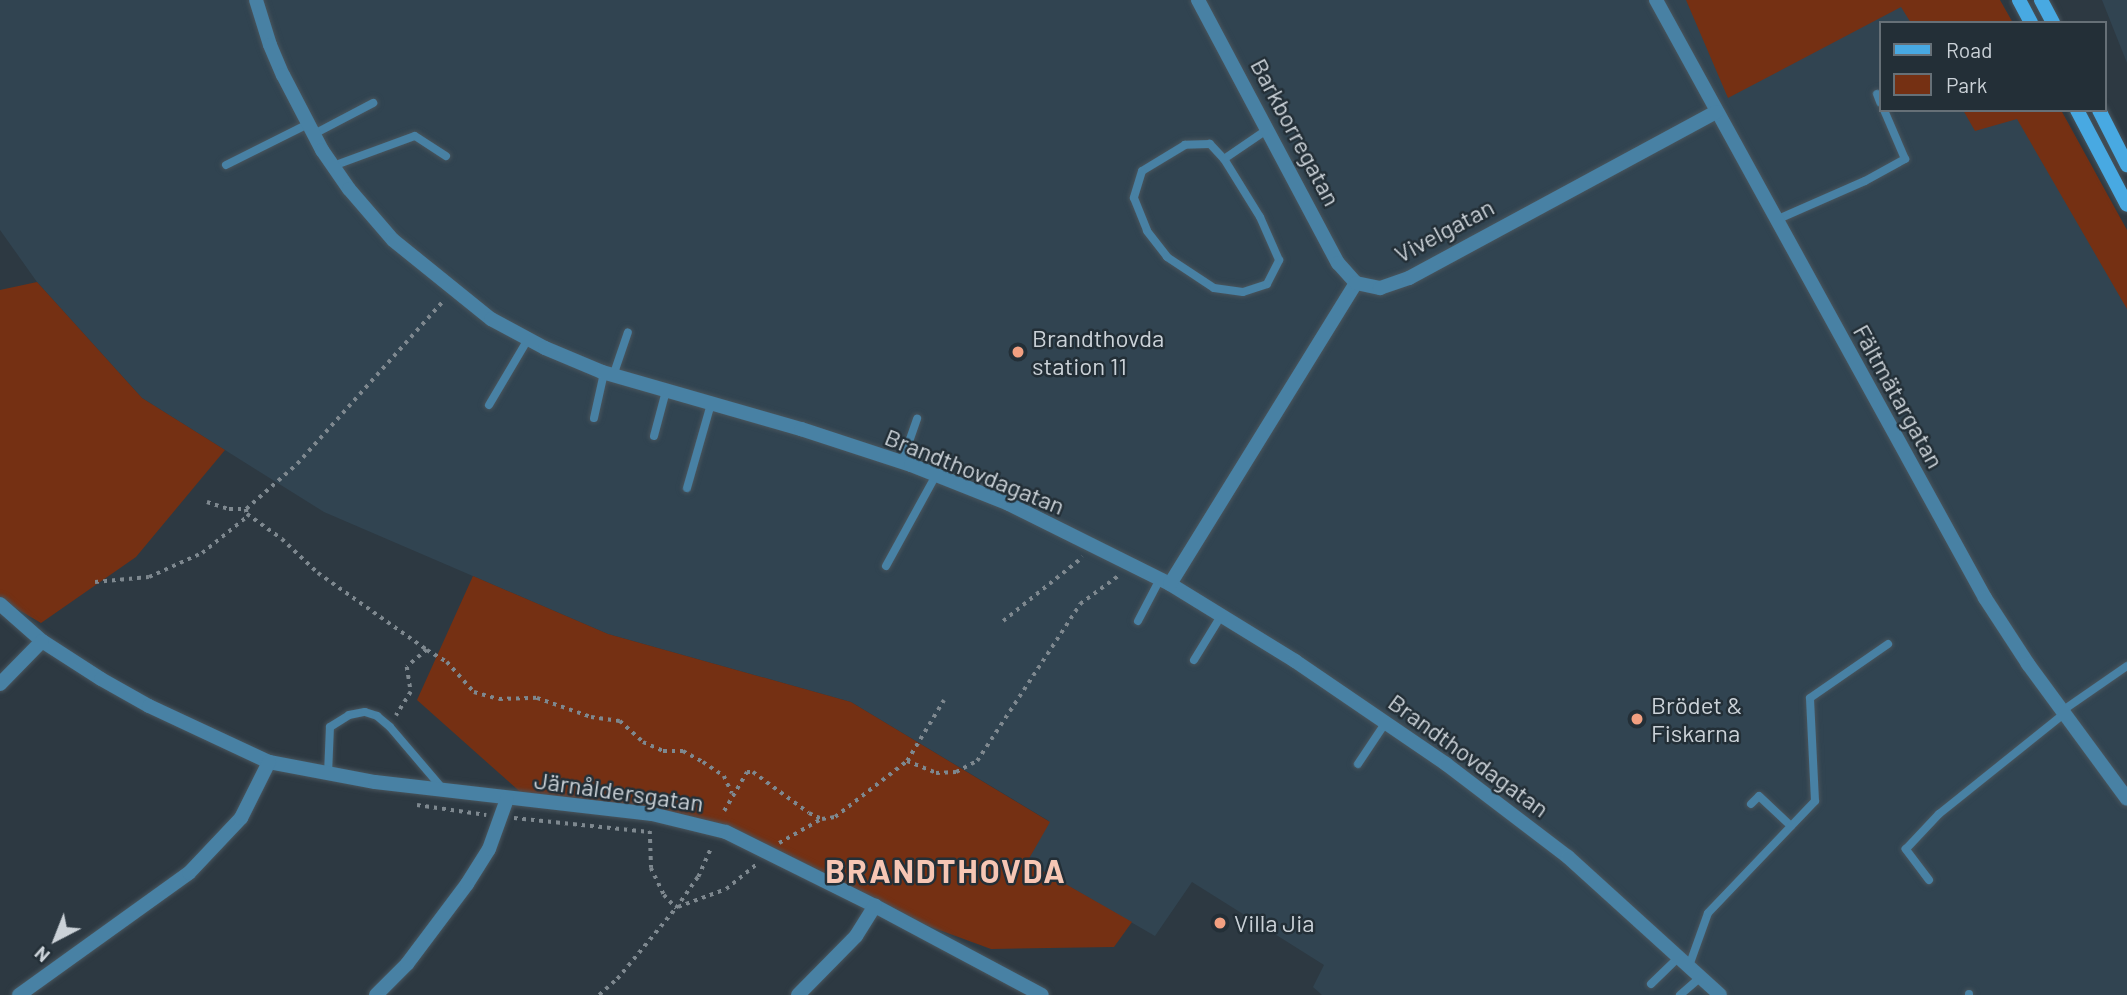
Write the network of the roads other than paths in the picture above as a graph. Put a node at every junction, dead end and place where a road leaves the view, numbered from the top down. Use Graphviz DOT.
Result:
graph roads {
  1 [pos="256,0"];
  2 [pos="1198,0"];
  3 [pos="1656,0"];
  4 [pos="2019,0"];
  5 [pos="2041,0"];
  6 [pos="2030,21"];
  7 [pos="2052,21"];
  8 [pos="373,103"];
  9 [pos="1885,112"];
  10 [pos="2078,112"];
  11 [pos="2100,112"];
  12 [pos="1716,113"];
  13 [pos="311,129"];
  14 [pos="1268,129"];
  15 [pos="446,156"];
  16 [pos="1224,159"];
  17 [pos="226,165"];
  18 [pos="2127,165"];
  19 [pos="333,166"];
  20 [pos="2127,205"];
  21 [pos="1776,220"];
  22 [pos="1356,283"];
  23 [pos="628,332"];
  24 [pos="528,339"];
  25 [pos="609,374"];
  26 [pos="666,391"];
  27 [pos="710,404"];
  28 [pos="489,405"];
  29 [pos="594,418"];
  30 [pos="917,419"];
  31 [pos="654,436"];
  32 [pos="902,462"];
  33 [pos="936,475"];
  34 [pos="687,488"];
  35 [pos="886,566"];
  36 [pos="1165,582"];
  37 [pos="0,604"];
  38 [pos="1221,616"];
  39 [pos="1138,621"];
  40 [pos="42,640"];
  41 [pos="1888,644"];
  42 [pos="1194,660"];
  43 [pos="2127,666"];
  44 [pos="0,684"];
  45 [pos="2063,712"];
  46 [pos="1386,722"];
  47 [pos="269,762"];
  48 [pos="1358,764"];
  49 [pos="328,774"];
  50 [pos="443,789"];
  51 [pos="507,799"];
  52 [pos="2127,799"];
  53 [pos="1751,804"];
  54 [pos="1791,826"];
  55 [pos="1929,880"];
  56 [pos="875,906"];
  57 [pos="1684,961"];
  58 [pos="1701,977"];
  59 [pos="1651,984"];
  60 [pos="19,995"];
  61 [pos="376,995"];
  62 [pos="798,995"];
  63 [pos="1042,995"];
  64 [pos="1680,995"];
  65 [pos="1720,995"];
  1 -- 13 [label="street, Brandthovdagatan"];
  2 -- 14 [label="street, Barkborregatan"];
  3 -- 12 [label="street, Fältmätargatan"];
  4 -- 6 [label="main road"];
  5 -- 7 [label="main road"];
  8 -- 13 [label="lane"];
  9 -- 21 [label="lane"];
  10 -- 20 [label="main road"];
  11 -- 18 [label="main road"];
  12 -- 21 [label="street, Fältmätargatan"];
  12 -- 22 [label="street, Vivelgatan"];
  13 -- 17 [label="lane"];
  13 -- 19 [label="street, Brandthovdagatan"];
  14 -- 16 [label="lane"];
  14 -- 22 [label="street, Barkborregatan"];
  15 -- 19 [label="lane"];
  16 -- 16 [label="lane"];
  19 -- 24 [label="street, Brandthovdagatan"];
  21 -- 45 [label="street, Fältmätargatan"];
  22 -- 36 [label="street"];
  23 -- 25 [label="lane"];
  24 -- 25 [label="street, Brandthovdagatan"];
  24 -- 28 [label="lane"];
  25 -- 26 [label="street, Brandthovdagatan"];
  25 -- 29 [label="lane"];
  26 -- 27 [label="street, Brandthovdagatan"];
  26 -- 31 [label="lane"];
  27 -- 32 [label="street, Brandthovdagatan"];
  27 -- 34 [label="lane"];
  30 -- 32 [label="lane"];
  32 -- 33 [label="street, Brandthovdagatan"];
  33 -- 35 [label="lane"];
  33 -- 36 [label="street, Brandthovdagatan"];
  36 -- 38 [label="street, Brandthovdagatan"];
  36 -- 39 [label="lane"];
  37 -- 40 [label="street, Järnåldersgatan"];
  38 -- 42 [label="lane"];
  38 -- 46 [label="street, Brandthovdagatan"];
  40 -- 44 [label="street"];
  40 -- 47 [label="street, Järnåldersgatan"];
  41 -- 54 [label="lane"];
  43 -- 45 [label="lane"];
  45 -- 52 [label="street, Fältmätargatan"];
  45 -- 55 [label="lane"];
  46 -- 48 [label="lane"];
  46 -- 57 [label="street, Brandthovdagatan"];
  47 -- 49 [label="street, Järnåldersgatan"];
  47 -- 60 [label="street"];
  49 -- 50 [label="street, Järnåldersgatan"];
  49 -- 50 [label="lane"];
  50 -- 51 [label="street, Järnåldersgatan"];
  51 -- 56 [label="street, Järnåldersgatan"];
  51 -- 61 [label="street"];
  53 -- 54 [label="lane"];
  54 -- 57 [label="lane"];
  56 -- 62 [label="street"];
  56 -- 63 [label="street, Järnåldersgatan"];
  57 -- 58 [label="street, Brandthovdagatan"];
  57 -- 59 [label="lane"];
  58 -- 64 [label="lane"];
  58 -- 65 [label="street, Brandthovdagatan"];
}
